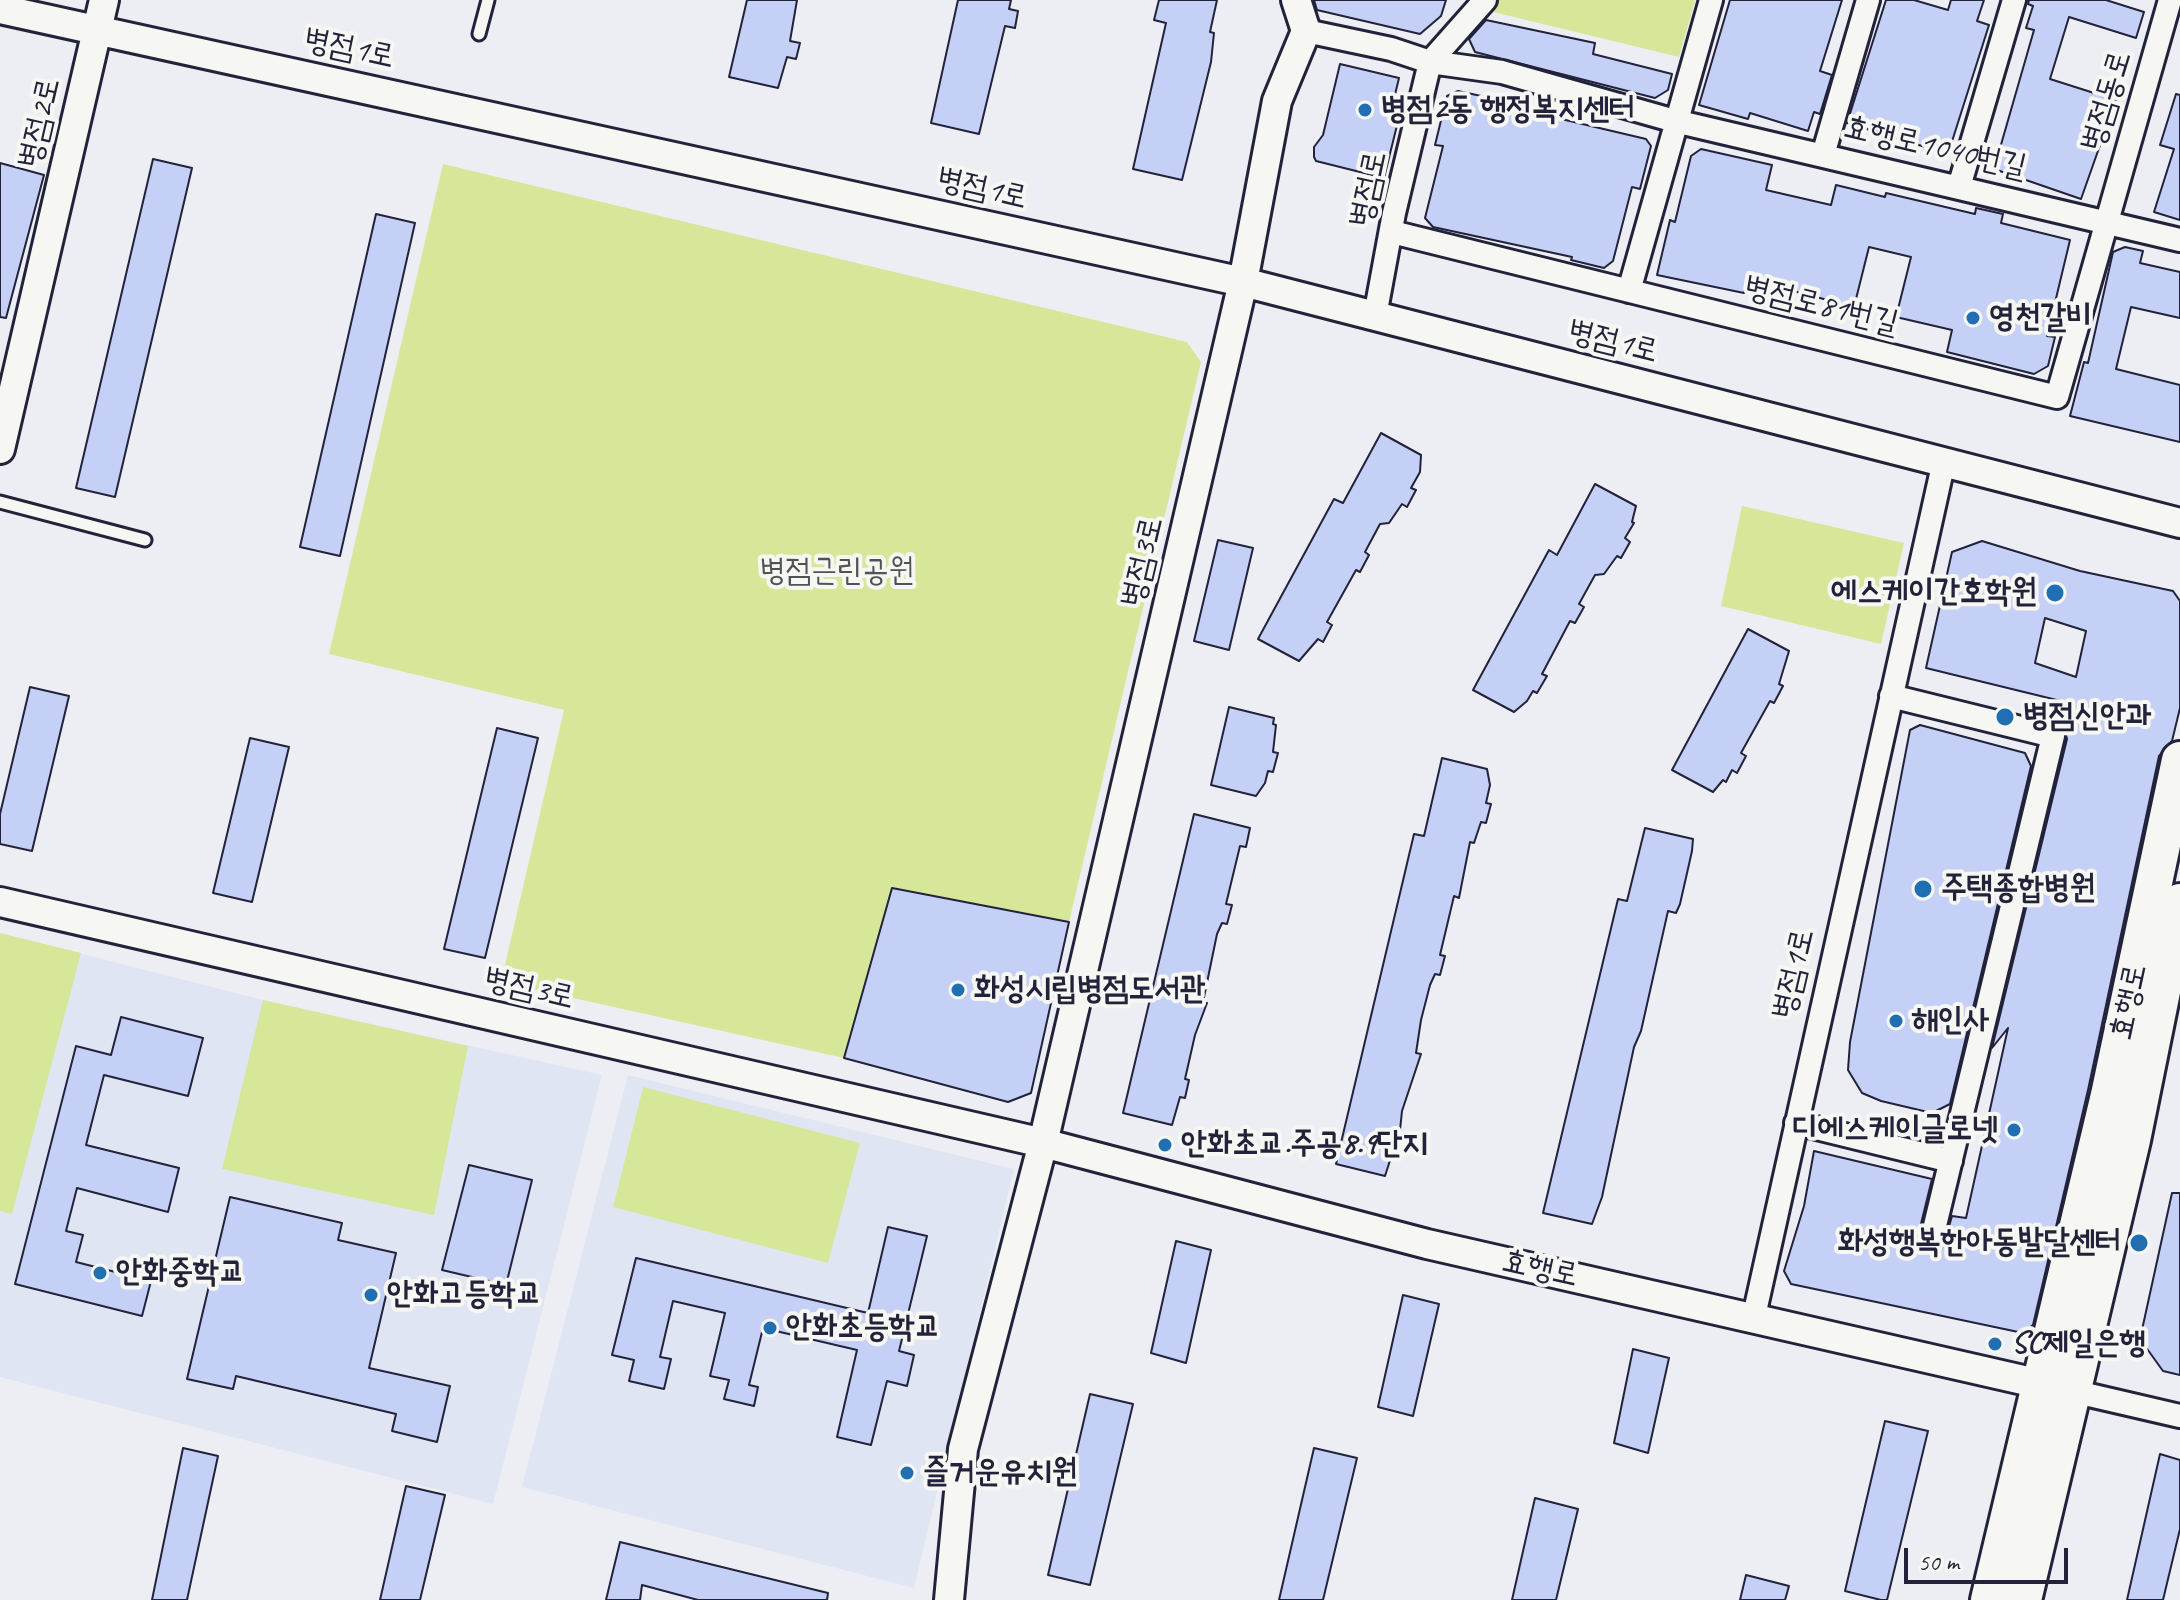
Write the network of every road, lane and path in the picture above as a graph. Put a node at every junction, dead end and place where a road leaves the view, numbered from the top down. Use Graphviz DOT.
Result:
graph roads {
  1 [pos="104,0"];
  2 [pos="488,0"];
  3 [pos="1296,0"];
  4 [pos="1485,0"];
  5 [pos="1711,0"];
  6 [pos="1868,0"];
  7 [pos="2014,0"];
  8 [pos="2170,0"];
  9 [pos="0,9"];
  10 [pos="96,28"];
  11 [pos="1306,31"];
  12 [pos="479,34"];
  13 [pos="1430,62"];
  14 [pos="1675,121"];
  15 [pos="1823,155"];
  16 [pos="1959,187"];
  17 [pos="2105,220"];
  18 [pos="1392,232"];
  19 [pos="2180,240"];
  20 [pos="1243,282"];
  21 [pos="1629,291"];
  22 [pos="1375,316"];
  23 [pos="0,449"];
  24 [pos="1944,461"];
  25 [pos="0,502"];
  26 [pos="2180,523"];
  27 [pos="145,540"];
  28 [pos="1891,696"];
  29 [pos="2180,760"];
  30 [pos="0,902"];
  31 [pos="2180,902"];
  32 [pos="1796,1123"];
  33 [pos="1043,1143"];
  34 [pos="1951,1161"];
  35 [pos="1932,1238"];
  36 [pos="1754,1316"];
  37 [pos="2056,1388"];
  38 [pos="2180,1416"];
  39 [pos="949,1600"];
  40 [pos="1989,1600"];
  41 [pos="2023,1600"];
  1 -- 10 [label="street, 병점2로"];
  2 -- 12 [label="lane"];
  3 -- 11 [label="street"];
  4 -- 13 [label="street, 병점로"];
  5 -- 14 [label="street"];
  6 -- 15 [label="street"];
  7 -- 16 [label="street"];
  8 -- 17 [label="street, 병점동로"];
  9 -- 10 [label="street, 병점1로"];
  10 -- 20 [label="street, 병점1로"];
  10 -- 23 [label="street, 병점2로"];
  11 -- 13 [label="street, 효행로1040번길"];
  11 -- 20 [label="street, 병점3로"];
  13 -- 14 [label="street, 효행로1040번길"];
  13 -- 18 [label="street, 병점로"];
  14 -- 15 [label="street, 효행로1040번길"];
  14 -- 21 [label="street"];
  15 -- 16 [label="street, 효행로1040번길"];
  16 -- 17 [label="street, 효행로1040번길"];
  17 -- 19 [label="street, 효행로1040번길"];
  17 -- 21 [label="street, 병점로81번길"];
  18 -- 21 [label="street, 병점로81번길"];
  18 -- 22 [label="street, 병점로"];
  20 -- 22 [label="street, 병점1로"];
  20 -- 33 [label="street, 병점3로"];
  22 -- 24 [label="street, 병점1로"];
  24 -- 26 [label="street, 병점1로"];
  24 -- 28 [label="street, 병점1로"];
  25 -- 27 [label="lane"];
  28 -- 32 [label="street, 병점1로"];
  28 -- 34 [label="street"];
  29 -- 37 [label="main road, 효행로"];
  30 -- 33 [label="street, 병점3로"];
  31 -- 37 [label="main road, 효행로"];
  32 -- 34 [label="street"];
  32 -- 36 [label="street, 병점1로"];
  33 -- 36 [label="street, 효행로"];
  33 -- 39 [label="street, 병점3로"];
  34 -- 35 [label="street"];
  36 -- 37 [label="street, 효행로"];
  37 -- 38 [label="street, 효행로"];
  37 -- 40 [label="main road, 효행로"];
  37 -- 41 [label="main road, 효행로"];
}
